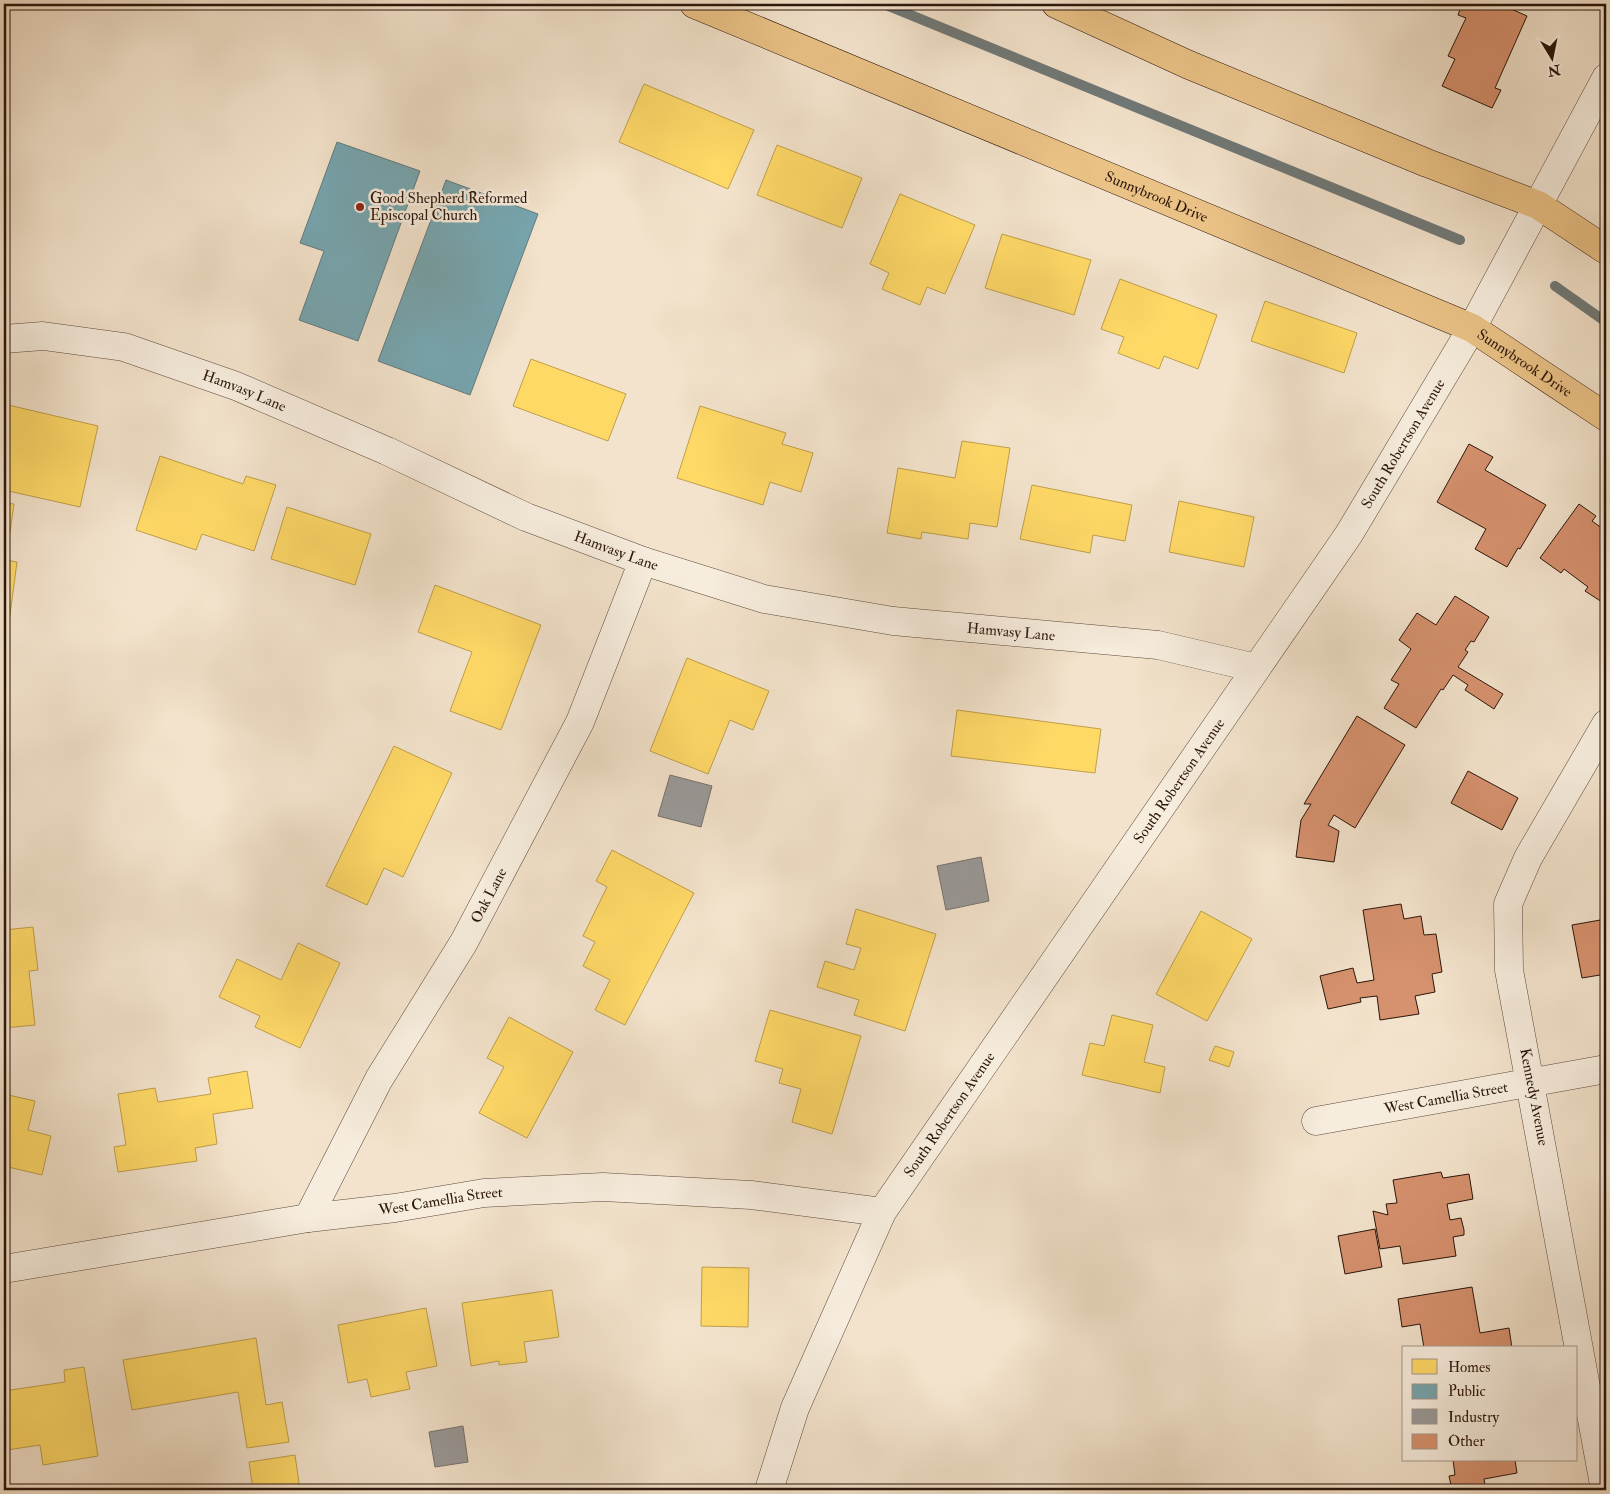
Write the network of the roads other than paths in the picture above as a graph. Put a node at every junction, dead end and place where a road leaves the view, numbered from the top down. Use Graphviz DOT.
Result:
graph roads {
  1 [pos="694,4"];
  2 [pos="1056,4"];
  3 [pos="1606,78"];
  4 [pos="1538,205"];
  5 [pos="1606,250"];
  6 [pos="1472,328"];
  7 [pos="4,339"];
  8 [pos="1606,417"];
  9 [pos="643,561"];
  10 [pos="1256,668"];
  11 [pos="1606,724"];
  12 [pos="1606,1069"];
  13 [pos="1531,1083"];
  14 [pos="1316,1121"];
  15 [pos="882,1212"];
  16 [pos="308,1218"];
  17 [pos="4,1269"];
  18 [pos="769,1490"];
  19 [pos="1605,1490"];
  1 -- 6 [label="main road, Sunnybrook Drive"];
  2 -- 4 [label="main road"];
  3 -- 4 [label="street, South Robertson Avenue"];
  4 -- 5 [label="main road"];
  4 -- 6 [label="street, South Robertson Avenue"];
  6 -- 8 [label="main road, Sunnybrook Drive"];
  6 -- 10 [label="street, South Robertson Avenue"];
  7 -- 9 [label="street, Hamvasy Lane"];
  9 -- 10 [label="street, Hamvasy Lane"];
  9 -- 16 [label="street, Oak Lane"];
  10 -- 15 [label="street, South Robertson Avenue"];
  11 -- 13 [label="street, Kennedy Avenue"];
  12 -- 13 [label="street, West Camellia Street"];
  13 -- 14 [label="street, West Camellia Street"];
  13 -- 19 [label="street, Kennedy Avenue"];
  15 -- 16 [label="street, West Camellia Street"];
  15 -- 18 [label="street, South Robertson Avenue"];
  16 -- 17 [label="street, West Camellia Street"];
}
